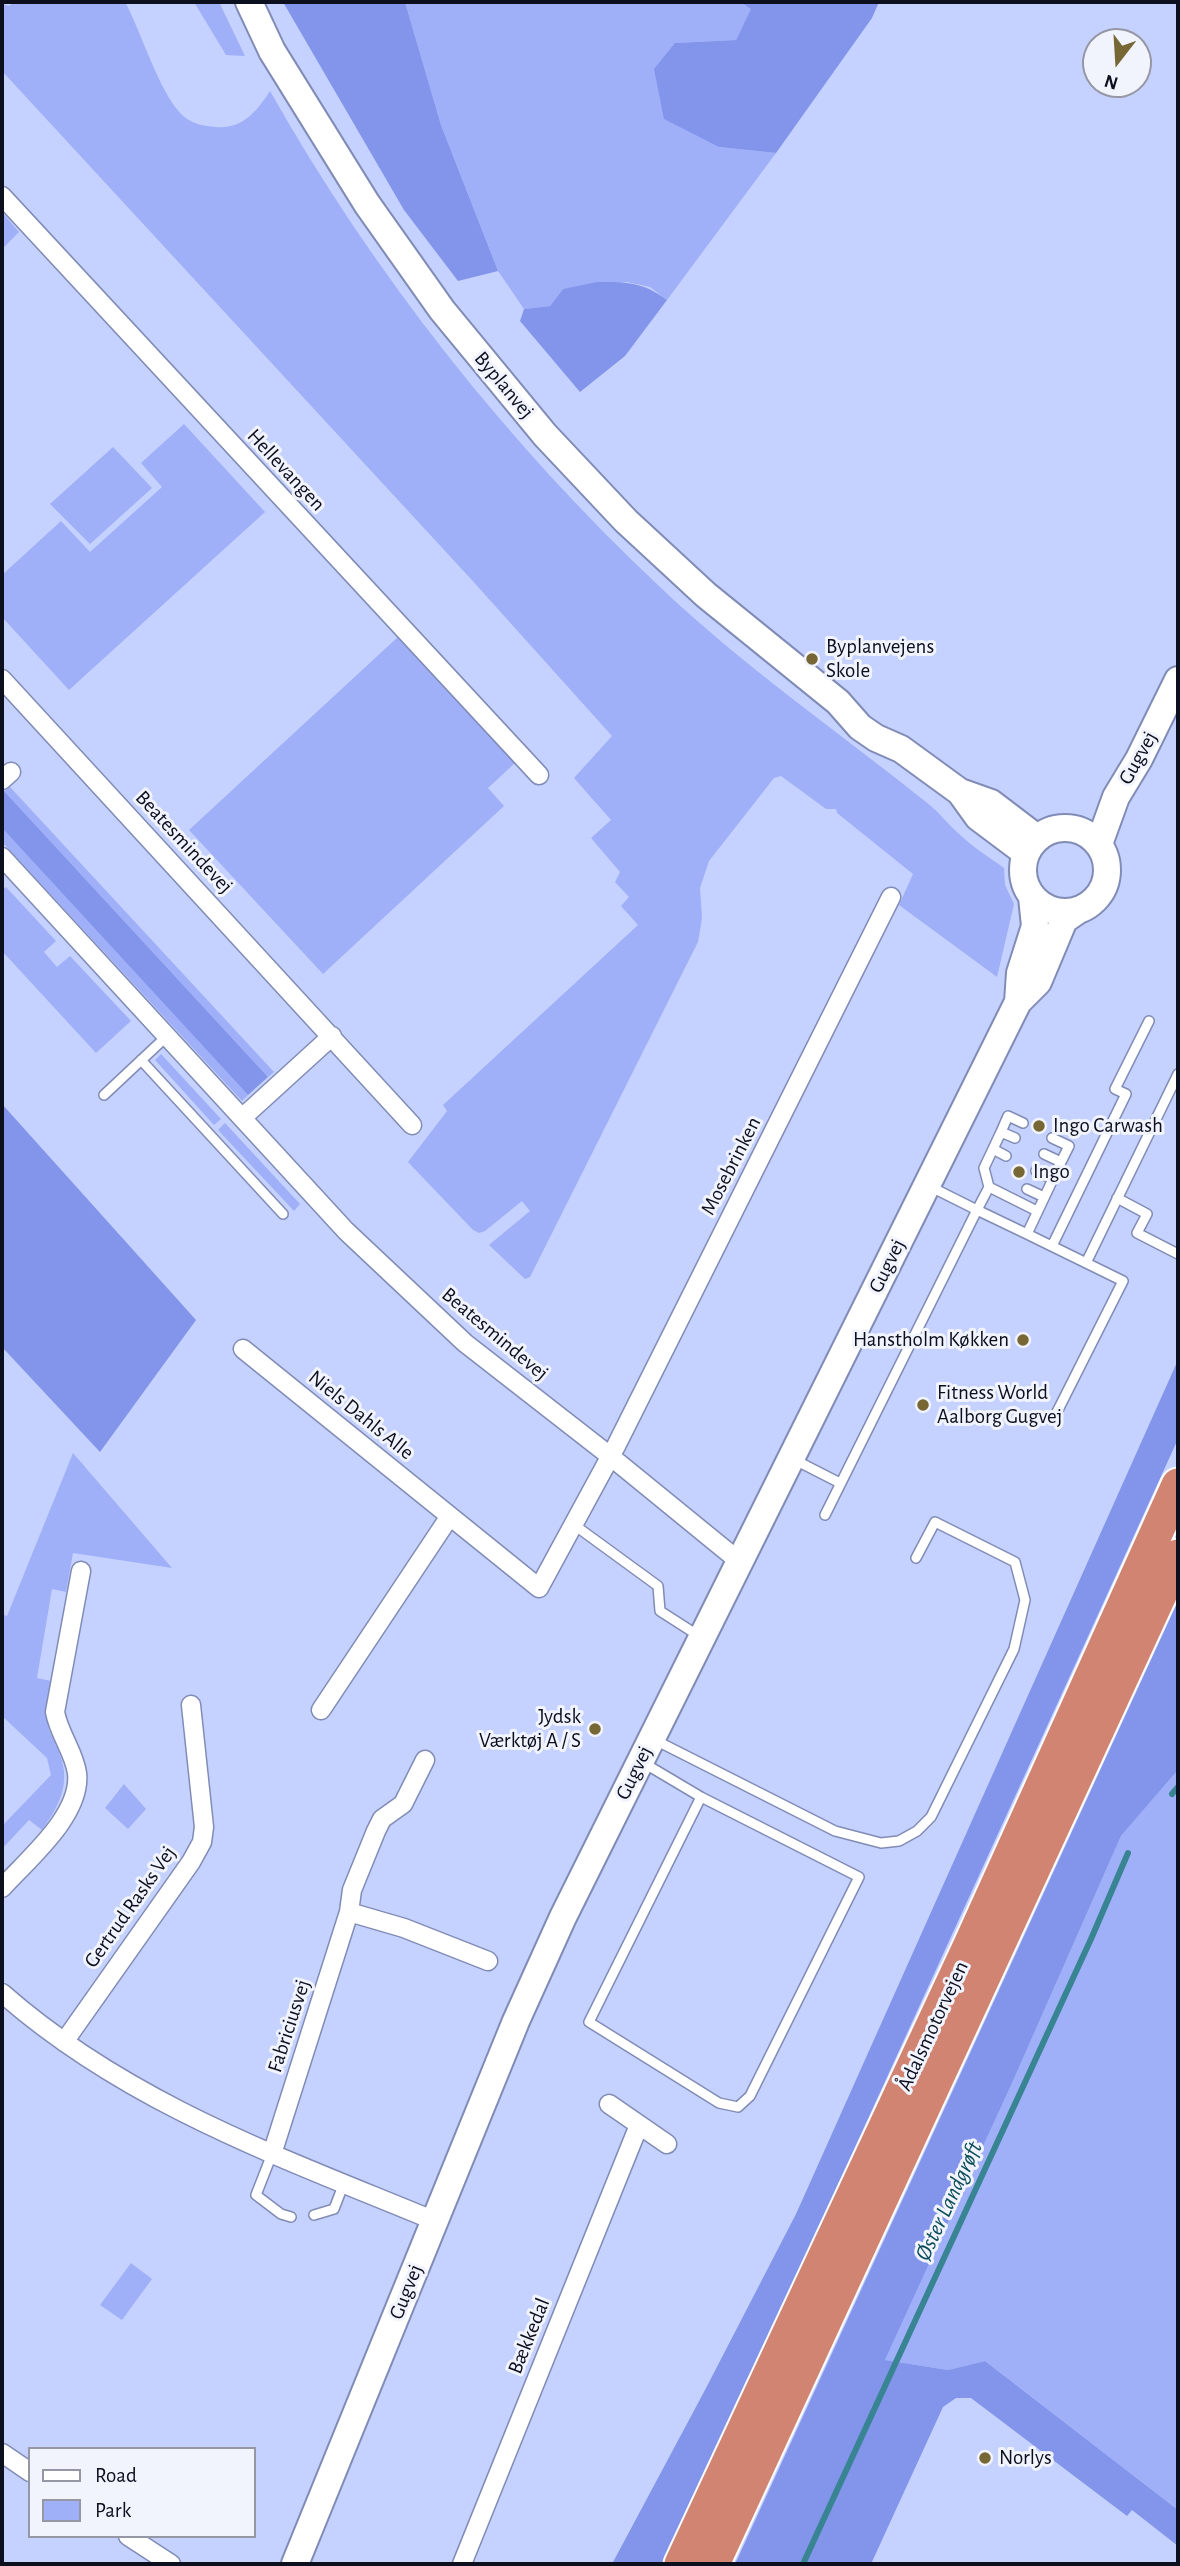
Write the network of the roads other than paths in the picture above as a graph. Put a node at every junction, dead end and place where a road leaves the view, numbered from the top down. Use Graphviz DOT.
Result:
graph roads {
  1 [pos="249,2"];
  2 [pos="2,195"];
  3 [pos="2,679"];
  4 [pos="1178,680"];
  5 [pos="539,775"];
  6 [pos="1116,797"];
  7 [pos="1077,829"];
  8 [pos="1099,844"];
  9 [pos="1032,846"];
  10 [pos="2,857"];
  11 [pos="891,897"];
  12 [pos="1032,897"];
  13 [pos="1077,911"];
  14 [pos="1018,1002"];
  15 [pos="1149,1021"];
  16 [pos="167,1036"];
  17 [pos="332,1036"];
  18 [pos="141,1060"];
  19 [pos="1178,1074"];
  20 [pos="104,1095"];
  21 [pos="242,1118"];
  22 [pos="1023,1123"];
  23 [pos="412,1125"];
  24 [pos="1001,1132"];
  25 [pos="1015,1138"];
  26 [pos="1052,1138"];
  27 [pos="993,1149"];
  28 [pos="1044,1154"];
  29 [pos="1006,1156"];
  30 [pos="1061,1162"];
  31 [pos="984,1168"];
  32 [pos="1036,1171"];
  33 [pos="997,1174"];
  34 [pos="1053,1179"];
  35 [pos="928,1185"];
  36 [pos="989,1187"];
  37 [pos="1027,1189"];
  38 [pos="1044,1197"];
  39 [pos="1117,1198"];
  40 [pos="977,1210"];
  41 [pos="1037,1212"];
  42 [pos="283,1214"];
  43 [pos="1027,1234"];
  44 [pos="1052,1246"];
  45 [pos="1178,1254"];
  46 [pos="1086,1263"];
  47 [pos="243,1349"];
  48 [pos="1057,1412"];
  49 [pos="610,1456"];
  50 [pos="792,1458"];
  51 [pos="841,1483"];
  52 [pos="1178,1485"];
  53 [pos="825,1515"];
  54 [pos="450,1516"];
  55 [pos="573,1524"];
  56 [pos="1178,1556"];
  57 [pos="916,1558"];
  58 [pos="740,1562"];
  59 [pos="81,1571"];
  60 [pos="701,1638"];
  61 [pos="191,1705"];
  62 [pos="321,1710"];
  63 [pos="646,1750"];
  64 [pos="425,1760"];
  65 [pos="701,1797"];
  66 [pos="2,1888"];
  67 [pos="349,1912"];
  68 [pos="488,1961"];
  69 [pos="2,1993"];
  70 [pos="64,2042"];
  71 [pos="609,2104"];
  72 [pos="639,2125"];
  73 [pos="667,2144"];
  74 [pos="272,2154"];
  75 [pos="344,2183"];
  76 [pos="314,2215"];
  77 [pos="291,2217"];
  78 [pos="435,2221"];
  79 [pos="2,2453"];
  80 [pos="28,2471"];
  81 [pos="131,2538"];
  82 [pos="171,2564"];
  83 [pos="295,2564"];
  84 [pos="462,2564"];
  85 [pos="681,2564"];
  86 [pos="713,2564"];
  1 -- 9 [label="street, Byplanvej"];
  2 -- 5 [label="street, Hellevangen"];
  3 -- 17 [label="street, Beatesmindevej"];
  4 -- 6 [label="street, Gugvej"];
  6 -- 7 [label="street, Gugvej"];
  6 -- 8 [label="street, Gugvej"];
  7 -- 8 [label="street"];
  7 -- 9 [label="street"];
  8 -- 13 [label="street"];
  9 -- 12 [label="street"];
  10 -- 16 [label="street, Beatesmindevej"];
  11 -- 49 [label="street, Mosebrinken"];
  12 -- 13 [label="street"];
  12 -- 14 [label="street, Gugvej"];
  13 -- 14 [label="street, Gugvej"];
  14 -- 35 [label="street, Gugvej"];
  15 -- 44 [label="lane"];
  16 -- 18 [label="lane"];
  16 -- 21 [label="street, Beatesmindevej"];
  17 -- 21 [label="street"];
  17 -- 23 [label="street, Beatesmindevej"];
  18 -- 20 [label="lane"];
  18 -- 42 [label="lane"];
  19 -- 39 [label="lane"];
  21 -- 49 [label="street, Beatesmindevej"];
  22 -- 24 [label="lane"];
  24 -- 25 [label="lane"];
  24 -- 27 [label="lane"];
  26 -- 30 [label="lane"];
  27 -- 29 [label="lane"];
  27 -- 31 [label="lane"];
  28 -- 30 [label="lane"];
  30 -- 34 [label="lane"];
  31 -- 33 [label="lane"];
  31 -- 36 [label="lane"];
  32 -- 34 [label="lane"];
  34 -- 38 [label="lane"];
  35 -- 40 [label="lane"];
  35 -- 50 [label="street, Gugvej"];
  36 -- 40 [label="lane"];
  36 -- 41 [label="lane"];
  37 -- 38 [label="lane"];
  38 -- 41 [label="lane"];
  39 -- 45 [label="lane"];
  39 -- 46 [label="lane"];
  40 -- 43 [label="lane"];
  40 -- 51 [label="lane"];
  41 -- 43 [label="lane"];
  43 -- 44 [label="lane"];
  44 -- 46 [label="lane"];
  46 -- 48 [label="lane"];
  47 -- 54 [label="street, Niels Dahls Alle"];
  49 -- 55 [label="street, Niels Dahls Alle"];
  49 -- 58 [label="street, Beatesmindevej"];
  50 -- 51 [label="lane"];
  50 -- 58 [label="street, Gugvej"];
  51 -- 53 [label="lane"];
  52 -- 85 [label="highway, Ådalsmotorvejen"];
  54 -- 55 [label="street, Niels Dahls Alle"];
  54 -- 62 [label="street"];
  55 -- 60 [label="lane"];
  56 -- 86 [label="highway, Ådalsmotorvejen"];
  57 -- 63 [label="lane"];
  58 -- 60 [label="street, Gugvej"];
  59 -- 66 [label="street"];
  60 -- 63 [label="street, Gugvej"];
  61 -- 70 [label="street, Gertrud Rasks Vej"];
  63 -- 65 [label="lane"];
  63 -- 78 [label="street, Gugvej"];
  64 -- 67 [label="street, Fabriciusvej"];
  65 -- 65 [label="lane"];
  67 -- 68 [label="street"];
  67 -- 74 [label="street, Fabriciusvej"];
  69 -- 70 [label="street"];
  70 -- 74 [label="street"];
  71 -- 72 [label="street"];
  72 -- 73 [label="street"];
  72 -- 84 [label="street, Bækkedal"];
  74 -- 75 [label="street"];
  74 -- 77 [label="lane"];
  75 -- 76 [label="lane"];
  75 -- 78 [label="street"];
  78 -- 83 [label="street, Gugvej"];
  79 -- 80 [label="street"];
  81 -- 82 [label="street"];
}
